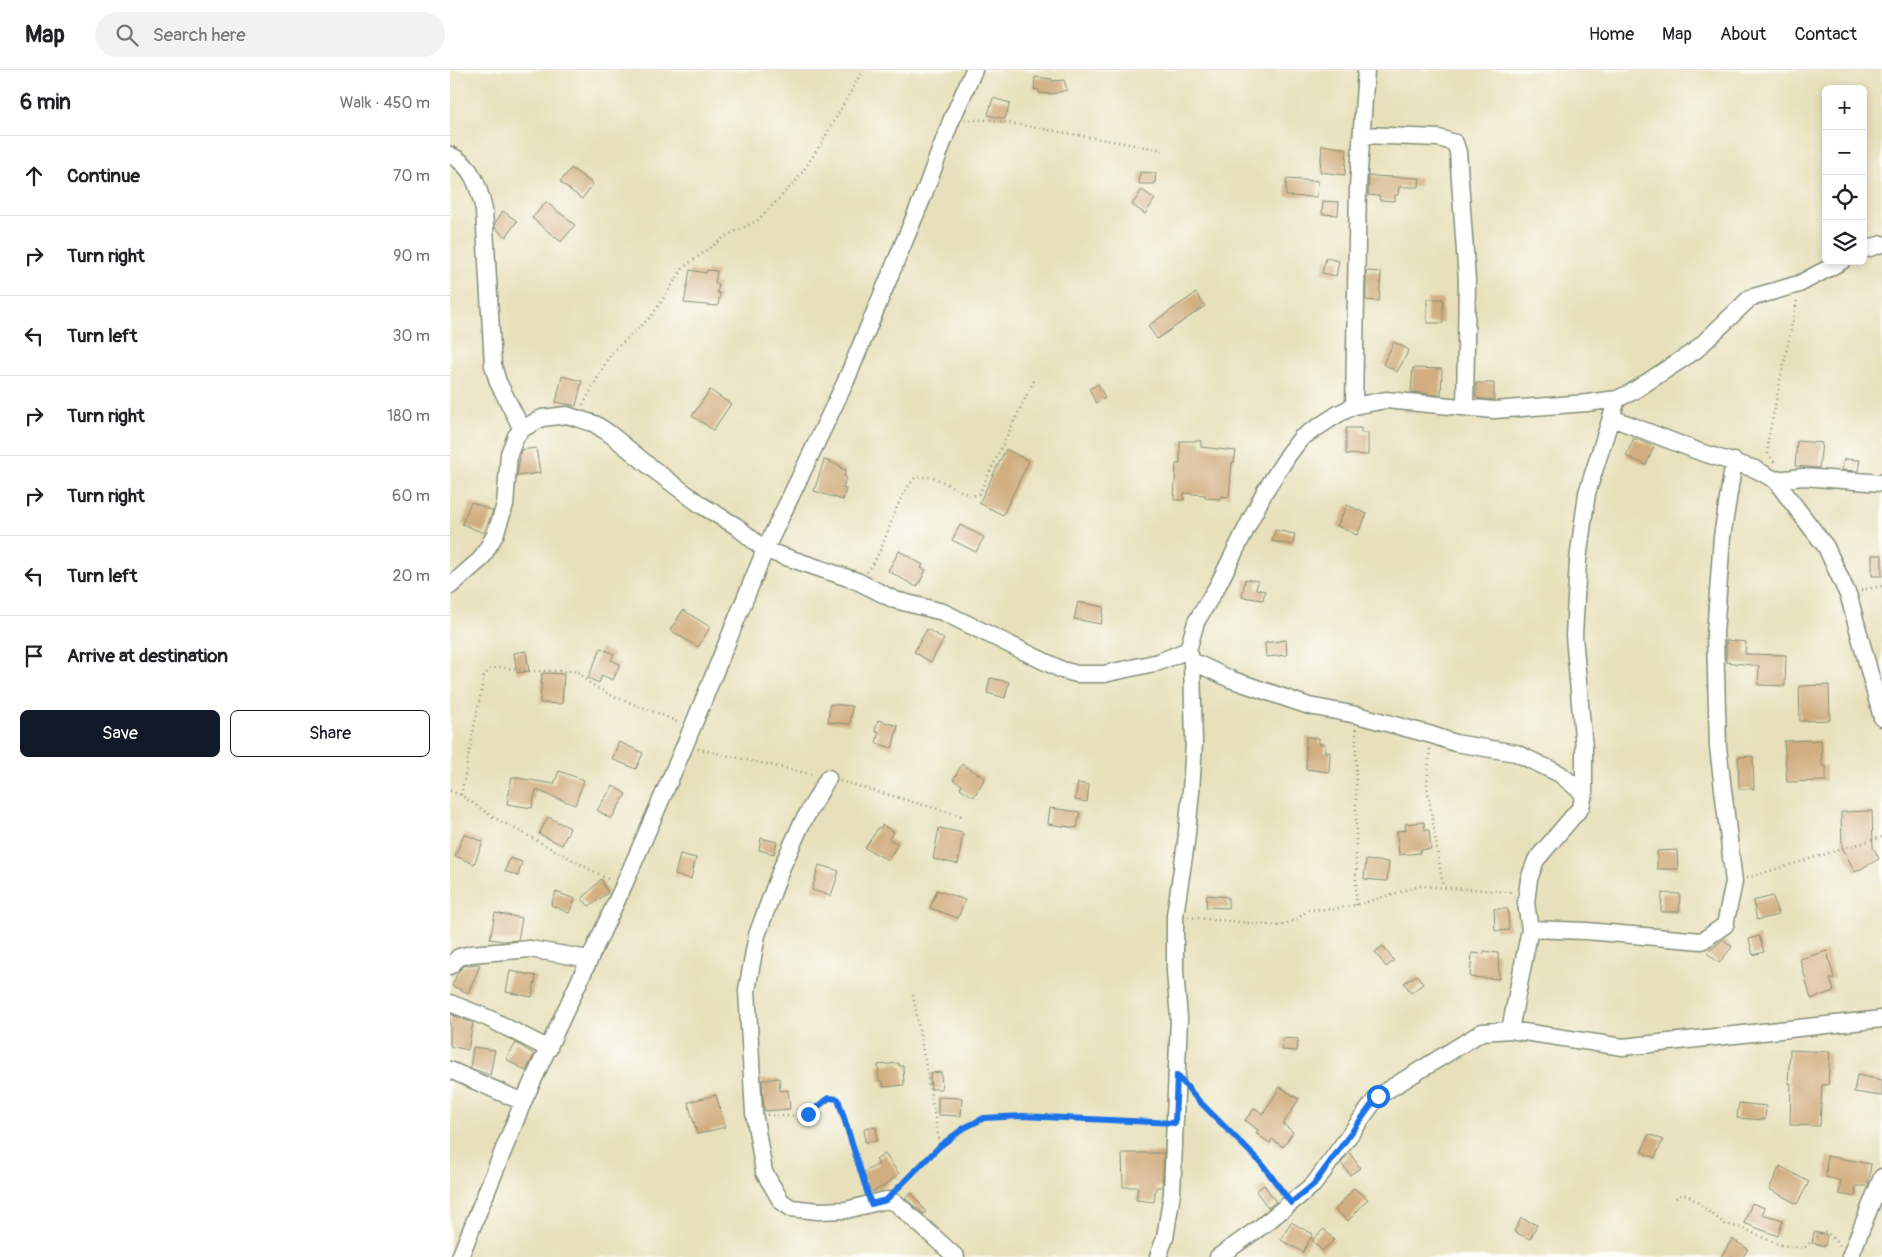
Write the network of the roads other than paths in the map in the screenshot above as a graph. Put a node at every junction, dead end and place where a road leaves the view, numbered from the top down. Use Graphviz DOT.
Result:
graph roads {
  1 [pos="974,70"];
  2 [pos="1366,70"];
  3 [pos="1362,135"];
  4 [pos="450,155"];
  5 [pos="1882,244"];
  6 [pos="1867,249"];
  7 [pos="1835,265"];
  8 [pos="1617,399"];
  9 [pos="1354,406"];
  10 [pos="1465,407"];
  11 [pos="1612,418"];
  12 [pos="522,429"];
  13 [pos="1734,461"];
  14 [pos="1784,479"];
  15 [pos="1882,482"];
  16 [pos="765,550"];
  17 [pos="450,586"];
  18 [pos="1190,656"];
  19 [pos="1882,718"];
  20 [pos="828,778"];
  21 [pos="1584,794"];
  22 [pos="1530,929"];
  23 [pos="589,959"];
  24 [pos="450,966"];
  25 [pos="450,1003"];
  26 [pos="1882,1019"];
  27 [pos="1510,1030"];
  28 [pos="549,1049"];
  29 [pos="450,1070"];
  30 [pos="523,1102"];
  31 [pos="1882,1177"];
  32 [pos="1850,1256"];
  33 [pos="460,1257"];
  34 [pos="956,1257"];
  35 [pos="1158,1257"];
  36 [pos="1220,1257"];
  1 -- 16 [label="street"];
  2 -- 3 [label="street"];
  3 -- 9 [label="street"];
  3 -- 10 [label="street"];
  4 -- 12 [label="street"];
  5 -- 6 [label="street"];
  7 -- 8 [label="street"];
  8 -- 10 [label="street"];
  8 -- 11 [label="street"];
  9 -- 10 [label="street"];
  9 -- 18 [label="street"];
  11 -- 13 [label="street"];
  11 -- 21 [label="street"];
  12 -- 16 [label="street"];
  12 -- 17 [label="street"];
  13 -- 14 [label="street"];
  13 -- 22 [label="street"];
  14 -- 15 [label="street"];
  14 -- 19 [label="street"];
  16 -- 18 [label="street"];
  16 -- 23 [label="street"];
  18 -- 21 [label="street"];
  18 -- 35 [label="street"];
  20 -- 34 [label="street"];
  21 -- 22 [label="street"];
  22 -- 27 [label="street"];
  23 -- 24 [label="street"];
  23 -- 28 [label="street"];
  25 -- 28 [label="street"];
  26 -- 27 [label="street"];
  27 -- 36 [label="street"];
  28 -- 30 [label="street"];
  29 -- 30 [label="street"];
  30 -- 33 [label="street"];
  31 -- 32 [label="street"];
}
